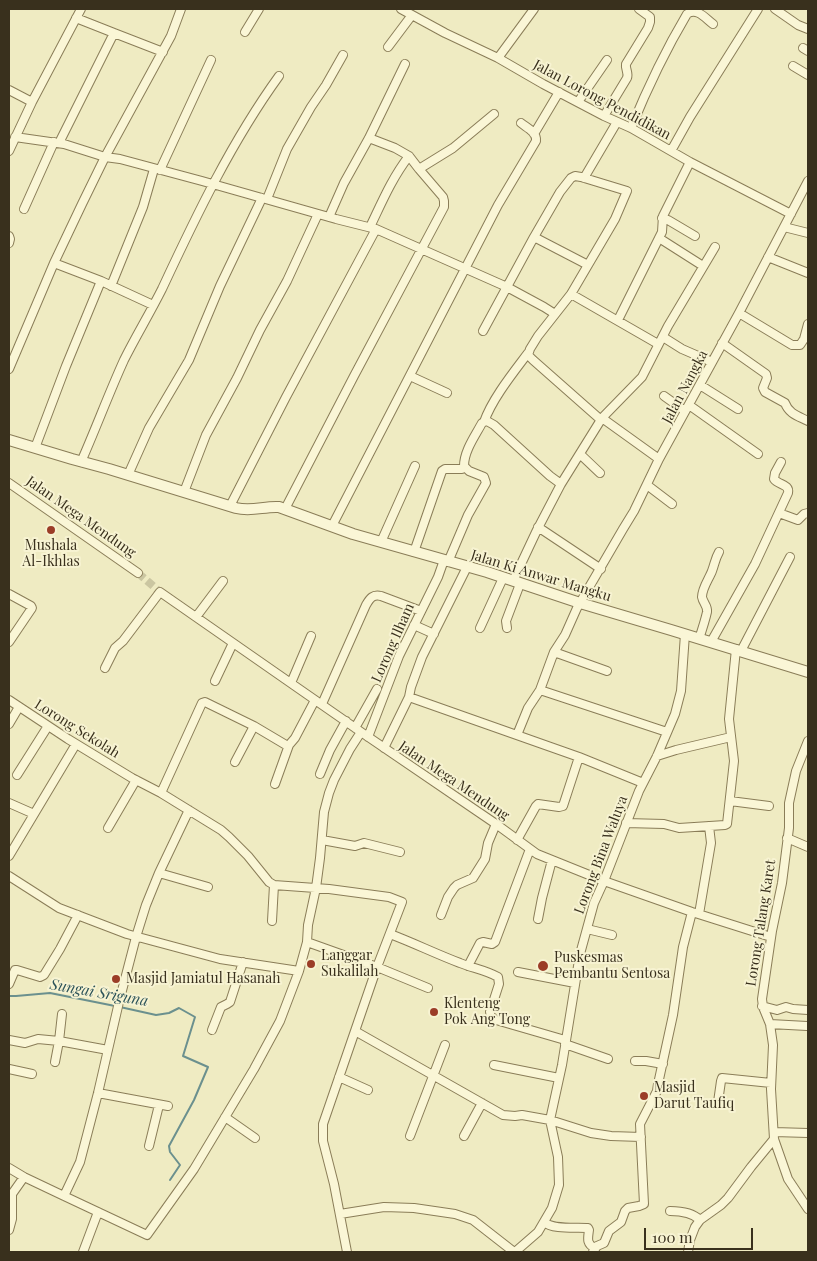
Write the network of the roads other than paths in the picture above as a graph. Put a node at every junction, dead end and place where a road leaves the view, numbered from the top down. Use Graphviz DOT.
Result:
graph roads {
  1 [pos="81,9"];
  2 [pos="181,9"];
  3 [pos="259,9"];
  4 [pos="401,9"];
  5 [pos="534,9"];
  6 [pos="639,9"];
  7 [pos="758,9"];
  8 [pos="775,9"];
  9 [pos="412,15"];
  10 [pos="76,18"];
  11 [pos="713,24"];
  12 [pos="808,29"];
  13 [pos="245,32"];
  14 [pos="114,33"];
  15 [pos="388,47"];
  16 [pos="163,52"];
  17 [pos="343,54"];
  18 [pos="498,58"];
  19 [pos="210,60"];
  20 [pos="607,60"];
  21 [pos="405,64"];
  22 [pos="793,66"];
  23 [pos="808,75"];
  24 [pos="279,76"];
  25 [pos="9,90"];
  26 [pos="559,92"];
  27 [pos="32,102"];
  28 [pos="578,102"];
  29 [pos="494,114"];
  30 [pos="604,116"];
  31 [pos="617,122"];
  32 [pos="521,123"];
  33 [pos="631,128"];
  34 [pos="534,134"];
  35 [pos="15,137"];
  36 [pos="369,138"];
  37 [pos="57,143"];
  38 [pos="9,151"];
  39 [pos="671,151"];
  40 [pos="409,156"];
  41 [pos="105,157"];
  42 [pos="690,162"];
  43 [pos="419,168"];
  44 [pos="157,169"];
  45 [pos="584,178"];
  46 [pos="808,180"];
  47 [pos="214,184"];
  48 [pos="264,198"];
  49 [pos="24,209"];
  50 [pos="318,214"];
  51 [pos="791,214"];
  52 [pos="329,217"];
  53 [pos="662,218"];
  54 [pos="784,227"];
  55 [pos="373,228"];
  56 [pos="808,234"];
  57 [pos="9,236"];
  58 [pos="695,236"];
  59 [pos="534,237"];
  60 [pos="659,238"];
  61 [pos="9,243"];
  62 [pos="715,247"];
  63 [pos="423,249"];
  64 [pos="768,257"];
  65 [pos="54,263"];
  66 [pos="588,265"];
  67 [pos="703,266"];
  68 [pos="465,269"];
  69 [pos="808,273"];
  70 [pos="101,281"];
  71 [pos="111,286"];
  72 [pos="507,287"];
  73 [pos="571,294"];
  74 [pos="153,305"];
  75 [pos="739,313"];
  76 [pos="555,314"];
  77 [pos="618,320"];
  78 [pos="808,324"];
  79 [pos="483,331"];
  80 [pos="661,341"];
  81 [pos="722,343"];
  82 [pos="528,354"];
  83 [pos="712,362"];
  84 [pos="9,369"];
  85 [pos="410,376"];
  86 [pos="700,384"];
  87 [pos="447,393"];
  88 [pos="664,396"];
  89 [pos="687,408"];
  90 [pos="738,409"];
  91 [pos="602,419"];
  92 [pos="808,421"];
  93 [pos="484,422"];
  94 [pos="9,440"];
  95 [pos="35,448"];
  96 [pos="580,454"];
  97 [pos="758,454"];
  98 [pos="660,459"];
  99 [pos="81,462"];
  100 [pos="781,462"];
  101 [pos="415,466"];
  102 [pos="464,466"];
  103 [pos="600,473"];
  104 [pos="128,475"];
  105 [pos="9,483"];
  106 [pos="561,484"];
  107 [pos="647,485"];
  108 [pos="184,492"];
  109 [pos="672,504"];
  110 [pos="230,506"];
  111 [pos="286,509"];
  112 [pos="779,513"];
  113 [pos="808,513"];
  114 [pos="332,526"];
  115 [pos="538,528"];
  116 [pos="381,542"];
  117 [pos="414,552"];
  118 [pos="719,552"];
  119 [pos="790,557"];
  120 [pos="446,561"];
  121 [pos="467,567"];
  122 [pos="601,569"];
  123 [pos="138,573"];
  124 [pos="222,581"];
  125 [pos="512,581"];
  126 [pos="9,594"];
  127 [pos="580,603"];
  128 [pos="421,611"];
  129 [pos="196,617"];
  130 [pos="414,625"];
  131 [pos="480,628"];
  132 [pos="507,628"];
  133 [pos="434,634"];
  134 [pos="685,634"];
  135 [pos="311,636"];
  136 [pos="699,639"];
  137 [pos="9,642"];
  138 [pos="711,642"];
  139 [pos="233,643"];
  140 [pos="739,650"];
  141 [pos="554,652"];
  142 [pos="105,668"];
  143 [pos="607,671"];
  144 [pos="808,672"];
  145 [pos="215,681"];
  146 [pos="290,683"];
  147 [pos="377,689"];
  148 [pos="540,690"];
  149 [pos="409,697"];
  150 [pos="9,700"];
  151 [pos="318,702"];
  152 [pos="19,707"];
  153 [pos="346,721"];
  154 [pos="9,724"];
  155 [pos="48,726"];
  156 [pos="254,726"];
  157 [pos="361,732"];
  158 [pos="667,732"];
  159 [pos="517,735"];
  160 [pos="731,737"];
  161 [pos="808,742"];
  162 [pos="76,744"];
  163 [pos="289,745"];
  164 [pos="384,748"];
  165 [pos="657,756"];
  166 [pos="579,758"];
  167 [pos="800,761"];
  168 [pos="235,762"];
  169 [pos="808,766"];
  170 [pos="320,774"];
  171 [pos="17,775"];
  172 [pos="134,779"];
  173 [pos="643,783"];
  174 [pos="275,784"];
  175 [pos="161,793"];
  176 [pos="730,801"];
  177 [pos="9,803"];
  178 [pos="769,806"];
  179 [pos="189,810"];
  180 [pos="34,814"];
  181 [pos="626,823"];
  182 [pos="496,824"];
  183 [pos="709,826"];
  184 [pos="108,828"];
  185 [pos="787,838"];
  186 [pos="322,840"];
  187 [pos="517,840"];
  188 [pos="808,847"];
  189 [pos="530,849"];
  190 [pos="400,852"];
  191 [pos="9,856"];
  192 [pos="552,860"];
  193 [pos="159,873"];
  194 [pos="9,876"];
  195 [pos="604,881"];
  196 [pos="274,885"];
  197 [pos="208,887"];
  198 [pos="316,888"];
  199 [pos="695,913"];
  200 [pos="78,915"];
  201 [pos="441,916"];
  202 [pos="538,919"];
  203 [pos="272,921"];
  204 [pos="587,929"];
  205 [pos="390,934"];
  206 [pos="612,935"];
  207 [pos="136,937"];
  208 [pos="771,937"];
  209 [pos="307,942"];
  210 [pos="243,962"];
  211 [pos="468,966"];
  212 [pos="377,967"];
  213 [pos="299,971"];
  214 [pos="518,972"];
  215 [pos="575,983"];
  216 [pos="9,984"];
  217 [pos="428,988"];
  218 [pos="762,1006"];
  219 [pos="808,1010"];
  220 [pos="62,1014"];
  221 [pos="770,1024"];
  222 [pos="807,1026"];
  223 [pos="212,1030"];
  224 [pos="355,1031"];
  225 [pos="9,1040"];
  226 [pos="59,1041"];
  227 [pos="565,1042"];
  228 [pos="445,1045"];
  229 [pos="108,1050"];
  230 [pos="608,1060"];
  231 [pos="635,1061"];
  232 [pos="55,1062"];
  233 [pos="662,1064"];
  234 [pos="494,1065"];
  235 [pos="9,1069"];
  236 [pos="32,1074"];
  237 [pos="433,1075"];
  238 [pos="339,1076"];
  239 [pos="559,1078"];
  240 [pos="771,1083"];
  241 [pos="368,1090"];
  242 [pos="98,1093"];
  243 [pos="718,1102"];
  244 [pos="482,1103"];
  245 [pos="159,1104"];
  246 [pos="168,1106"];
  247 [pos="225,1117"];
  248 [pos="550,1120"];
  249 [pos="808,1133"];
  250 [pos="410,1136"];
  251 [pos="464,1136"];
  252 [pos="774,1136"];
  253 [pos="641,1137"];
  254 [pos="255,1138"];
  255 [pos="149,1146"];
  256 [pos="9,1168"];
  257 [pos="24,1177"];
  258 [pos="10,1196"];
  259 [pos="64,1196"];
  260 [pos="807,1205"];
  261 [pos="670,1211"];
  262 [pos="98,1212"];
  263 [pos="340,1214"];
  264 [pos="700,1220"];
  265 [pos="544,1222"];
  266 [pos="9,1230"];
  267 [pos="594,1250"];
  268 [pos="82,1252"];
  269 [pos="346,1252"];
  270 [pos="514,1252"];
  271 [pos="688,1252"];
  1 -- 10 [label="street"];
  2 -- 16 [label="street"];
  3 -- 13 [label="street"];
  4 -- 9 [label="street, Jalan Lorong Pendidikan"];
  5 -- 18 [label="street"];
  6 -- 30 [label="street"];
  7 -- 39 [label="street"];
  8 -- 12 [label="street"];
  9 -- 15 [label="street"];
  9 -- 18 [label="street, Jalan Lorong Pendidikan"];
  10 -- 14 [label="street"];
  10 -- 27 [label="street"];
  11 -- 33 [label="street"];
  14 -- 16 [label="street"];
  14 -- 37 [label="street"];
  16 -- 41 [label="street"];
  17 -- 48 [label="street"];
  18 -- 26 [label="street, Jalan Lorong Pendidikan"];
  19 -- 44 [label="street"];
  20 -- 28 [label="street"];
  21 -- 36 [label="street"];
  22 -- 23 [label="street"];
  24 -- 47 [label="street"];
  25 -- 27 [label="street"];
  26 -- 28 [label="street, Jalan Lorong Pendidikan"];
  26 -- 34 [label="street"];
  27 -- 35 [label="street"];
  28 -- 30 [label="street, Jalan Lorong Pendidikan"];
  29 -- 43 [label="street"];
  30 -- 31 [label="street, Jalan Lorong Pendidikan"];
  31 -- 33 [label="street, Jalan Lorong Pendidikan"];
  31 -- 45 [label="street"];
  32 -- 34 [label="street"];
  33 -- 39 [label="street, Jalan Lorong Pendidikan"];
  34 -- 68 [label="street"];
  35 -- 37 [label="street"];
  35 -- 38 [label="street"];
  36 -- 40 [label="street"];
  36 -- 52 [label="street"];
  37 -- 41 [label="street"];
  37 -- 49 [label="street"];
  39 -- 42 [label="street, Jalan Lorong Pendidikan"];
  40 -- 43 [label="street"];
  40 -- 55 [label="street"];
  41 -- 44 [label="street"];
  41 -- 65 [label="street"];
  42 -- 51 [label="street, Jalan Lorong Pendidikan"];
  42 -- 53 [label="street"];
  43 -- 63 [label="street"];
  44 -- 47 [label="street"];
  44 -- 71 [label="street"];
  45 -- 59 [label="street"];
  45 -- 66 [label="street"];
  46 -- 51 [label="street, Jalan Nangka"];
  47 -- 48 [label="street"];
  47 -- 74 [label="street"];
  48 -- 50 [label="street"];
  48 -- 104 [label="street"];
  50 -- 52 [label="street"];
  50 -- 108 [label="street"];
  51 -- 54 [label="street, Jalan Nangka"];
  52 -- 55 [label="street"];
  53 -- 58 [label="street"];
  53 -- 60 [label="street"];
  54 -- 56 [label="street"];
  54 -- 64 [label="street, Jalan Nangka"];
  55 -- 63 [label="street"];
  55 -- 110 [label="street"];
  57 -- 61 [label="street"];
  59 -- 66 [label="street"];
  59 -- 72 [label="street"];
  60 -- 67 [label="street"];
  60 -- 77 [label="street"];
  62 -- 67 [label="street"];
  63 -- 68 [label="street"];
  63 -- 111 [label="street"];
  64 -- 69 [label="street"];
  64 -- 75 [label="street, Jalan Nangka"];
  65 -- 70 [label="street"];
  65 -- 84 [label="street"];
  66 -- 73 [label="street"];
  67 -- 80 [label="street"];
  68 -- 72 [label="street"];
  68 -- 85 [label="street"];
  70 -- 71 [label="street"];
  70 -- 95 [label="street"];
  71 -- 74 [label="street"];
  72 -- 76 [label="street"];
  72 -- 79 [label="street"];
  73 -- 76 [label="street"];
  73 -- 77 [label="street"];
  74 -- 99 [label="street"];
  75 -- 78 [label="street"];
  75 -- 81 [label="street, Jalan Nangka"];
  76 -- 82 [label="street"];
  77 -- 80 [label="street"];
  80 -- 83 [label="street"];
  80 -- 91 [label="street"];
  81 -- 83 [label="street, Jalan Nangka"];
  81 -- 92 [label="street"];
  82 -- 91 [label="street"];
  82 -- 93 [label="street"];
  83 -- 86 [label="street, Jalan Nangka"];
  85 -- 87 [label="street"];
  85 -- 114 [label="street"];
  86 -- 89 [label="street, Jalan Nangka"];
  86 -- 90 [label="street"];
  88 -- 89 [label="street"];
  89 -- 97 [label="street"];
  89 -- 98 [label="street, Jalan Nangka"];
  91 -- 96 [label="street"];
  91 -- 98 [label="street"];
  93 -- 102 [label="street"];
  93 -- 106 [label="street"];
  94 -- 95 [label="street, Jalan Ki Anwar Mangku"];
  95 -- 99 [label="street, Jalan Ki Anwar Mangku"];
  96 -- 103 [label="street"];
  96 -- 106 [label="street"];
  98 -- 107 [label="street, Jalan Nangka"];
  99 -- 104 [label="street, Jalan Ki Anwar Mangku"];
  100 -- 112 [label="street"];
  101 -- 116 [label="street"];
  102 -- 117 [label="street"];
  102 -- 120 [label="street, Lorong Ilham"];
  104 -- 108 [label="street, Jalan Ki Anwar Mangku"];
  105 -- 123 [label="street, Jalan Mega Mendung"];
  106 -- 115 [label="street"];
  107 -- 109 [label="street"];
  107 -- 122 [label="street, Jalan Nangka"];
  108 -- 110 [label="street, Jalan Ki Anwar Mangku"];
  110 -- 111 [label="street, Jalan Ki Anwar Mangku"];
  111 -- 114 [label="street, Jalan Ki Anwar Mangku"];
  112 -- 113 [label="street"];
  112 -- 138 [label="street"];
  114 -- 116 [label="street, Jalan Ki Anwar Mangku"];
  115 -- 122 [label="street"];
  115 -- 125 [label="street"];
  116 -- 117 [label="street, Jalan Ki Anwar Mangku"];
  117 -- 120 [label="street, Jalan Ki Anwar Mangku"];
  118 -- 136 [label="street"];
  119 -- 140 [label="street"];
  120 -- 121 [label="street, Jalan Ki Anwar Mangku"];
  120 -- 128 [label="street, Lorong Ilham"];
  121 -- 125 [label="street, Jalan Ki Anwar Mangku"];
  121 -- 133 [label="street"];
  122 -- 127 [label="street, Jalan Nangka"];
  124 -- 129 [label="street"];
  125 -- 127 [label="street, Jalan Ki Anwar Mangku"];
  125 -- 131 [label="street"];
  125 -- 132 [label="street"];
  126 -- 137 [label="street"];
  127 -- 134 [label="street, Jalan Ki Anwar Mangku"];
  127 -- 141 [label="street, Jalan Nangka"];
  128 -- 130 [label="street, Lorong Ilham"];
  128 -- 151 [label="street"];
  129 -- 139 [label="street, Jalan Mega Mendung"];
  129 -- 142 [label="street, Jalan Mega Mendung"];
  130 -- 133 [label="street"];
  130 -- 157 [label="street, Lorong Ilham"];
  133 -- 149 [label="street"];
  134 -- 136 [label="street, Jalan Ki Anwar Mangku"];
  134 -- 158 [label="street, Lorong Bina Waluya"];
  135 -- 146 [label="street"];
  136 -- 138 [label="street, Jalan Ki Anwar Mangku"];
  138 -- 140 [label="street, Jalan Ki Anwar Mangku"];
  139 -- 145 [label="street"];
  139 -- 146 [label="street, Jalan Mega Mendung"];
  140 -- 144 [label="street, Jalan Ki Anwar Mangku"];
  140 -- 160 [label="street"];
  141 -- 143 [label="street"];
  141 -- 148 [label="street, Jalan Nangka"];
  146 -- 151 [label="street, Jalan Mega Mendung"];
  147 -- 157 [label="street"];
  148 -- 158 [label="street"];
  148 -- 159 [label="street, Jalan Nangka"];
  149 -- 159 [label="street"];
  149 -- 164 [label="street"];
  150 -- 152 [label="street, Lorong Sekolah"];
  151 -- 153 [label="street, Jalan Mega Mendung"];
  151 -- 163 [label="street"];
  152 -- 154 [label="street"];
  152 -- 155 [label="street, Lorong Sekolah"];
  153 -- 157 [label="street, Jalan Mega Mendung"];
  153 -- 170 [label="street"];
  155 -- 162 [label="street, Lorong Sekolah"];
  155 -- 171 [label="street"];
  156 -- 163 [label="street"];
  156 -- 168 [label="street"];
  156 -- 175 [label="street"];
  157 -- 164 [label="street, Jalan Mega Mendung"];
  157 -- 186 [label="street"];
  158 -- 165 [label="street, Lorong Bina Waluya"];
  159 -- 166 [label="street"];
  160 -- 165 [label="street"];
  160 -- 176 [label="street"];
  161 -- 167 [label="street, Lorong Talang Karet"];
  162 -- 172 [label="street, Lorong Sekolah"];
  162 -- 180 [label="street"];
  163 -- 174 [label="street"];
  164 -- 182 [label="street, Jalan Mega Mendung"];
  165 -- 173 [label="street, Lorong Bina Waluya"];
  166 -- 173 [label="street"];
  166 -- 187 [label="street"];
  167 -- 169 [label="street"];
  167 -- 185 [label="street, Lorong Talang Karet"];
  172 -- 175 [label="street, Lorong Sekolah"];
  172 -- 184 [label="street"];
  173 -- 181 [label="street, Lorong Bina Waluya"];
  175 -- 179 [label="street, Lorong Sekolah"];
  176 -- 178 [label="street"];
  176 -- 183 [label="street"];
  177 -- 180 [label="street"];
  179 -- 193 [label="street"];
  179 -- 196 [label="street"];
  180 -- 191 [label="street"];
  181 -- 183 [label="street"];
  181 -- 195 [label="street, Lorong Bina Waluya"];
  182 -- 187 [label="street, Jalan Mega Mendung"];
  182 -- 201 [label="street"];
  183 -- 199 [label="street"];
  185 -- 188 [label="street"];
  185 -- 208 [label="street, Lorong Talang Karet"];
  186 -- 190 [label="street"];
  186 -- 198 [label="street"];
  187 -- 189 [label="street, Jalan Mega Mendung"];
  189 -- 192 [label="street, Jalan Mega Mendung"];
  189 -- 211 [label="street"];
  192 -- 195 [label="street, Jalan Mega Mendung"];
  192 -- 202 [label="street"];
  193 -- 197 [label="street"];
  193 -- 207 [label="street"];
  194 -- 200 [label="street"];
  195 -- 199 [label="street, Jalan Mega Mendung"];
  195 -- 204 [label="street, Lorong Bina Waluya"];
  196 -- 198 [label="street"];
  196 -- 203 [label="street"];
  198 -- 205 [label="street"];
  198 -- 209 [label="street"];
  199 -- 208 [label="street, Jalan Mega Mendung"];
  199 -- 233 [label="street"];
  200 -- 207 [label="street"];
  200 -- 216 [label="street"];
  204 -- 206 [label="street"];
  204 -- 215 [label="street, Lorong Bina Waluya"];
  205 -- 211 [label="street"];
  205 -- 212 [label="street"];
  207 -- 210 [label="street"];
  207 -- 229 [label="street"];
  208 -- 218 [label="street, Lorong Talang Karet"];
  209 -- 212 [label="street"];
  209 -- 213 [label="street"];
  210 -- 213 [label="street"];
  210 -- 223 [label="street"];
  211 -- 227 [label="street"];
  212 -- 217 [label="street"];
  212 -- 224 [label="street"];
  213 -- 247 [label="street"];
  214 -- 215 [label="street"];
  215 -- 227 [label="street, Lorong Bina Waluya"];
  218 -- 219 [label="street"];
  218 -- 221 [label="street, Lorong Talang Karet"];
  220 -- 226 [label="street"];
  221 -- 222 [label="street"];
  221 -- 240 [label="street, Lorong Talang Karet"];
  224 -- 237 [label="street"];
  224 -- 238 [label="street"];
  225 -- 226 [label="street"];
  226 -- 229 [label="street"];
  226 -- 232 [label="street"];
  227 -- 230 [label="street"];
  227 -- 239 [label="street, Lorong Bina Waluya"];
  228 -- 237 [label="street"];
  229 -- 242 [label="street"];
  231 -- 233 [label="street"];
  233 -- 253 [label="street"];
  234 -- 239 [label="street"];
  235 -- 236 [label="street"];
  237 -- 244 [label="street"];
  237 -- 250 [label="street"];
  238 -- 241 [label="street"];
  238 -- 263 [label="street"];
  239 -- 248 [label="street, Lorong Bina Waluya"];
  240 -- 243 [label="street"];
  240 -- 252 [label="street, Lorong Talang Karet"];
  242 -- 245 [label="street"];
  242 -- 259 [label="street"];
  244 -- 248 [label="street"];
  244 -- 251 [label="street"];
  245 -- 246 [label="street"];
  245 -- 255 [label="street"];
  247 -- 254 [label="street"];
  247 -- 262 [label="street"];
  248 -- 253 [label="street"];
  248 -- 265 [label="street"];
  249 -- 252 [label="street"];
  252 -- 260 [label="street, Lorong Talang Karet"];
  252 -- 264 [label="street"];
  253 -- 267 [label="street"];
  256 -- 257 [label="street"];
  257 -- 258 [label="street"];
  257 -- 259 [label="street"];
  258 -- 266 [label="street"];
  259 -- 262 [label="street"];
  261 -- 264 [label="street"];
  262 -- 268 [label="street"];
  263 -- 269 [label="street"];
  263 -- 270 [label="street"];
  264 -- 271 [label="street"];
  265 -- 267 [label="street"];
  265 -- 270 [label="street"];
}
